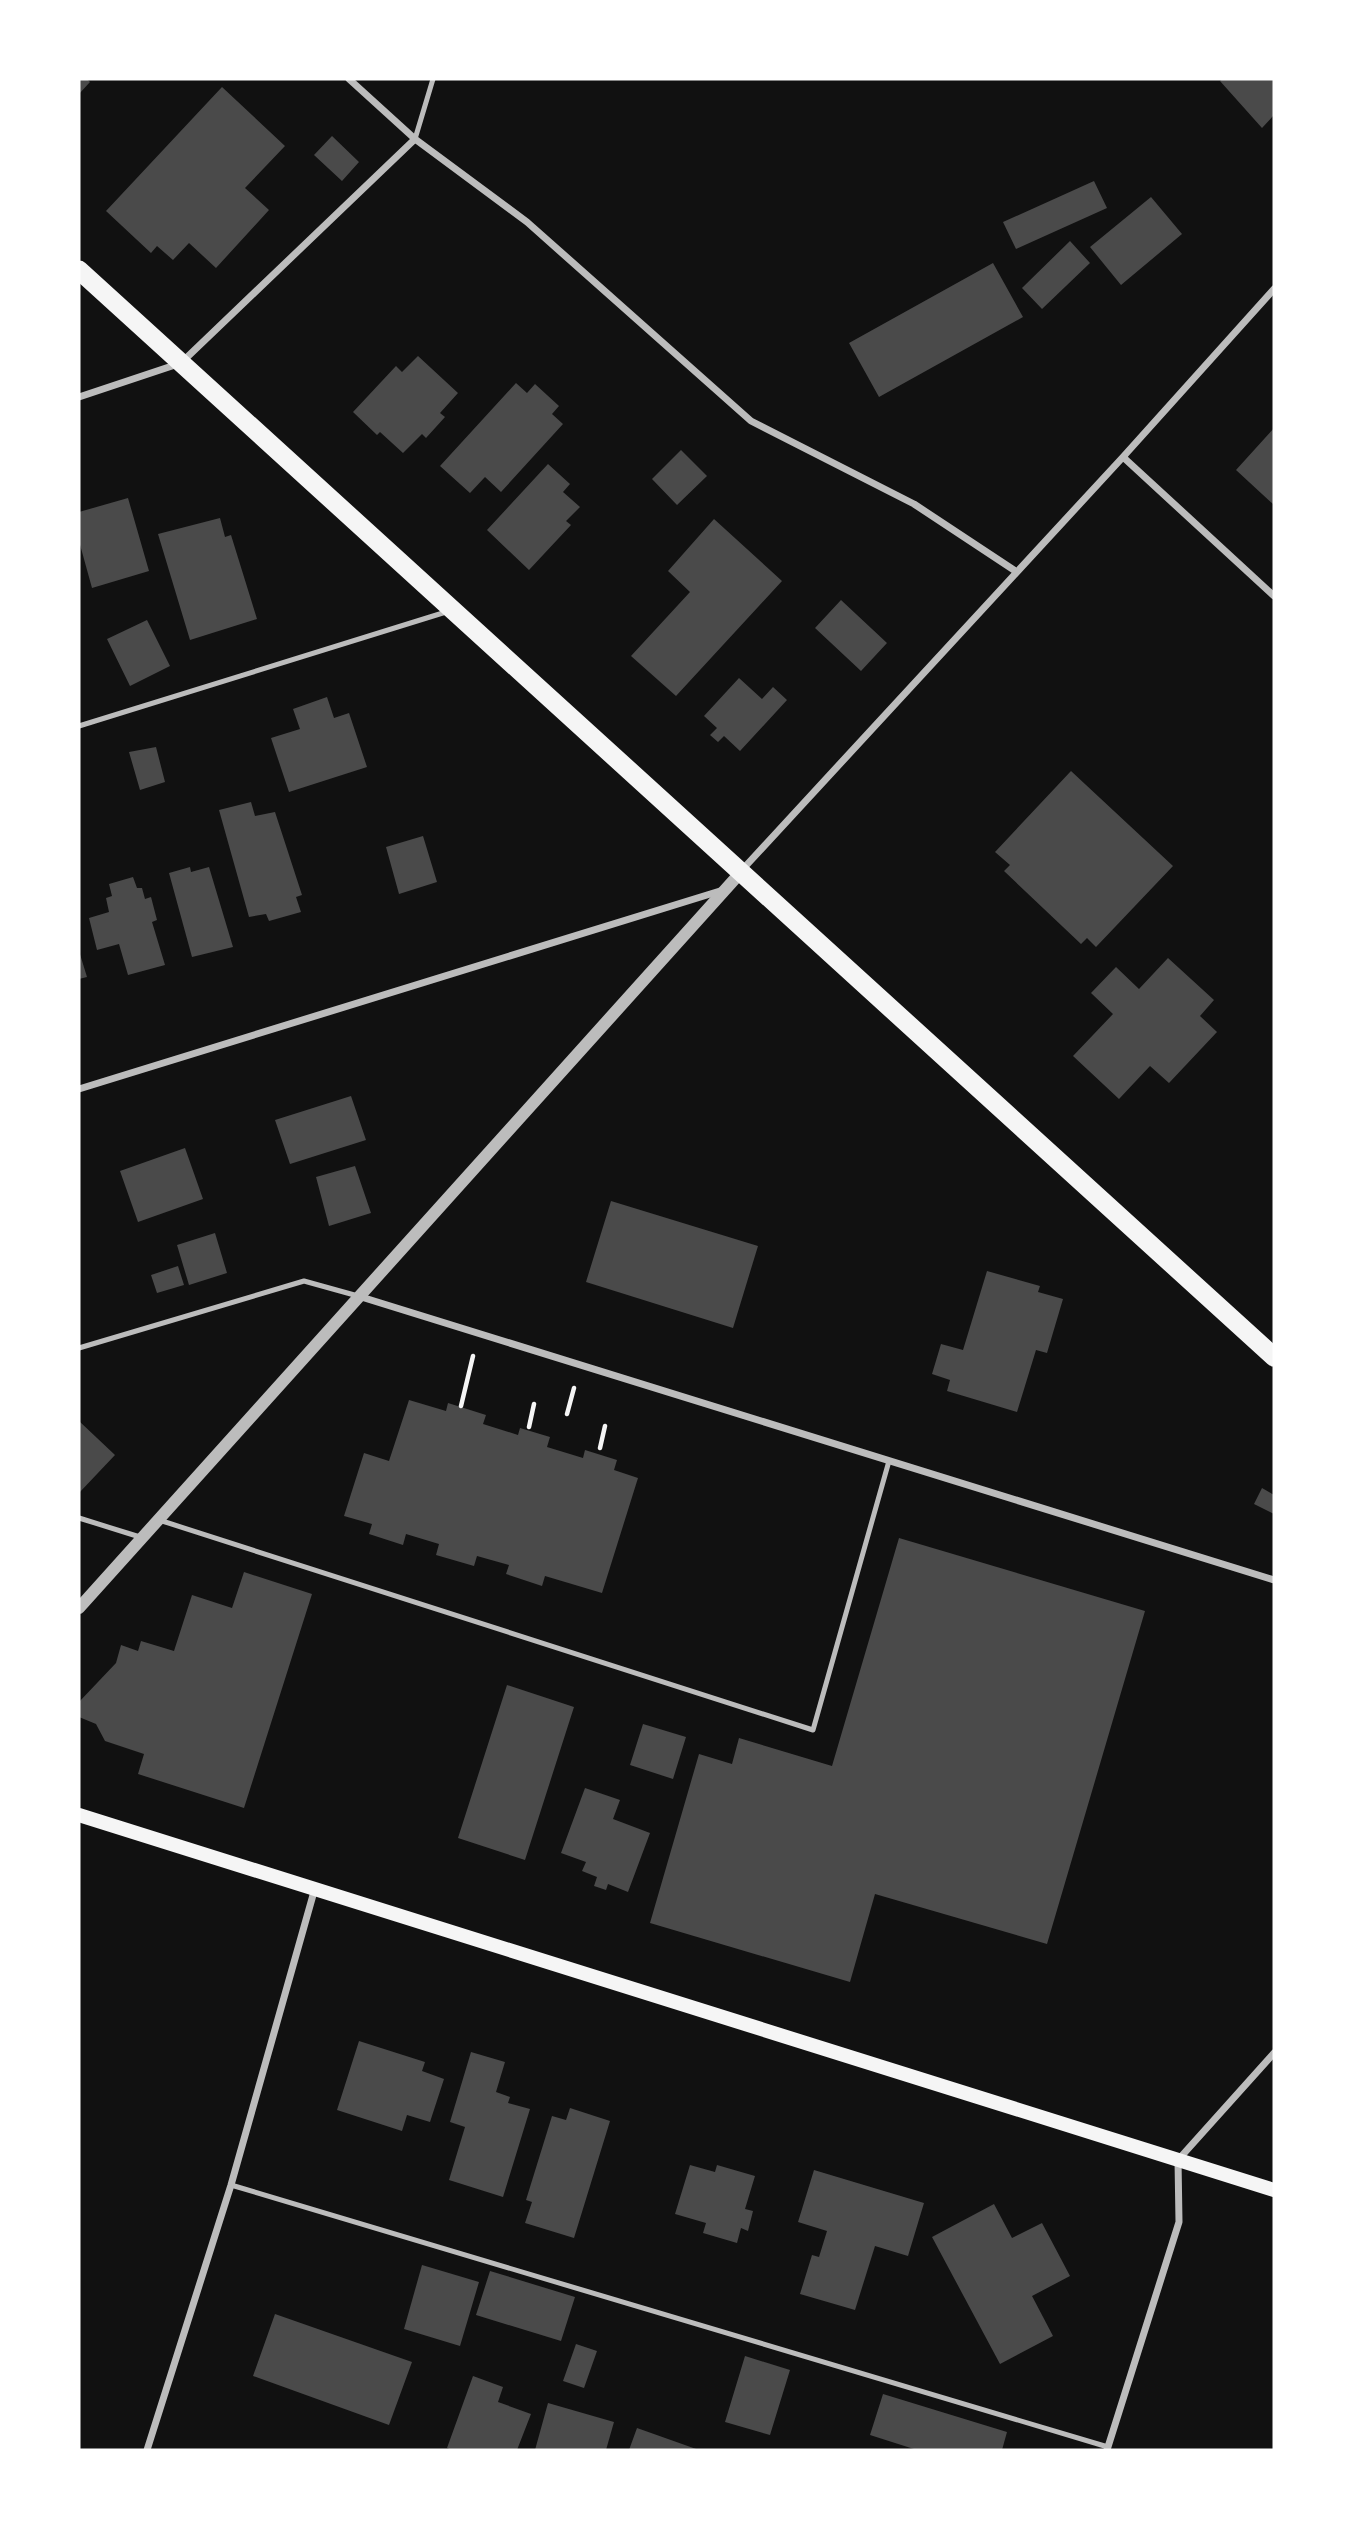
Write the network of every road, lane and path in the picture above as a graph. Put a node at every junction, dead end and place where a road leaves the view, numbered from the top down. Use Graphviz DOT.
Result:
graph roads {
  1 [pos="349,79"];
  2 [pos="433,79"];
  3 [pos="415,139"];
  4 [pos="79,270"];
  5 [pos="1274,289"];
  6 [pos="181,363"];
  7 [pos="79,397"];
  8 [pos="1124,457"];
  9 [pos="1017,572"];
  10 [pos="1274,596"];
  11 [pos="452,610"];
  12 [pos="79,726"];
  13 [pos="741,870"];
  14 [pos="724,890"];
  15 [pos="79,1089"];
  16 [pos="358,1296"];
  17 [pos="478,1333"];
  18 [pos="79,1348"];
  19 [pos="1274,1357"];
  20 [pos="534,1404"];
  21 [pos="461,1406"];
  22 [pos="605,1426"];
  23 [pos="529,1427"];
  24 [pos="600,1448"];
  25 [pos="889,1461"];
  26 [pos="79,1518"];
  27 [pos="156,1520"];
  28 [pos="140,1537"];
  29 [pos="1274,1580"];
  30 [pos="79,1608"];
  31 [pos="79,1815"];
  32 [pos="315,1888"];
  33 [pos="1274,2053"];
  34 [pos="1178,2160"];
  35 [pos="231,2185"];
  36 [pos="1274,2190"];
  37 [pos="1108,2448"];
  38 [pos="146,2450"];
  1 -- 3 [label="street"];
  2 -- 3 [label="lane"];
  3 -- 6 [label="street"];
  3 -- 9 [label="street"];
  4 -- 6 [label="highway"];
  5 -- 8 [label="street"];
  6 -- 7 [label="street"];
  6 -- 11 [label="highway"];
  8 -- 9 [label="street"];
  8 -- 10 [label="street"];
  9 -- 13 [label="street"];
  11 -- 12 [label="lane"];
  11 -- 13 [label="highway"];
  13 -- 14 [label="street"];
  13 -- 19 [label="highway"];
  14 -- 15 [label="street"];
  14 -- 16 [label="street"];
  16 -- 17 [label="street"];
  16 -- 18 [label="lane"];
  16 -- 27 [label="street"];
  17 -- 21 [label="path"];
  17 -- 25 [label="street"];
  20 -- 23 [label="path"];
  22 -- 24 [label="path"];
  25 -- 27 [label="lane"];
  25 -- 29 [label="street"];
  26 -- 28 [label="lane"];
  27 -- 28 [label="street"];
  28 -- 30 [label="street"];
  31 -- 32 [label="main road"];
  32 -- 34 [label="main road"];
  32 -- 35 [label="street"];
  33 -- 34 [label="street"];
  34 -- 36 [label="main road"];
  34 -- 37 [label="street"];
  35 -- 37 [label="lane"];
  35 -- 38 [label="street"];
}
